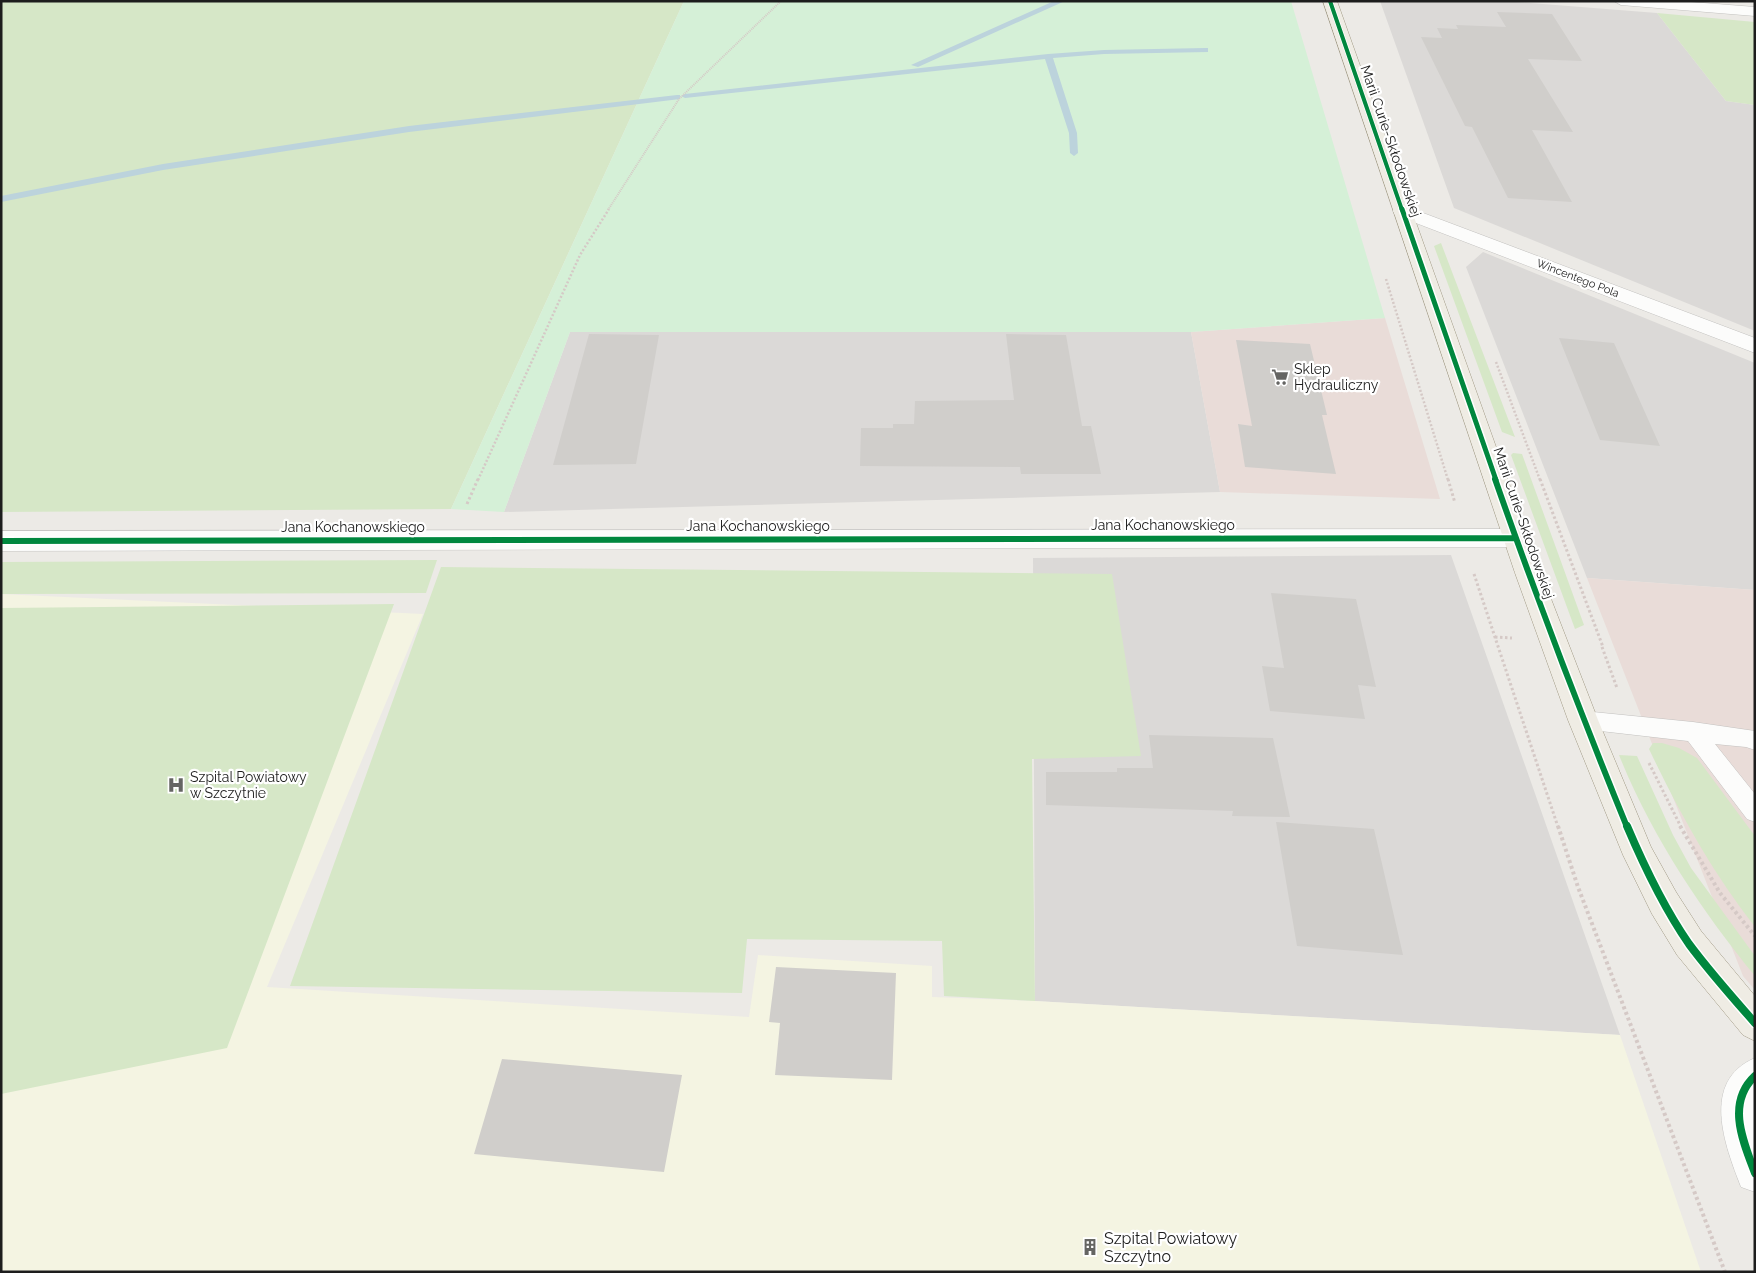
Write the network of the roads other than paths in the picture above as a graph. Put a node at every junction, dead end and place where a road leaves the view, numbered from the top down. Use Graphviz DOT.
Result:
graph roads {
  1 [pos="1330,1"];
  2 [pos="1621,1"];
  3 [pos="1755,12"];
  4 [pos="1402,210"];
  5 [pos="1755,346"];
  6 [pos="1515,538"];
  7 [pos="1,541"];
  8 [pos="1583,720"];
  9 [pos="1693,732"];
  10 [pos="1755,742"];
  11 [pos="1755,812"];
  12 [pos="1755,1023"];
  13 [pos="1755,1076"];
  14 [pos="1755,1173"];
  1 -- 4 [label="main road, Marii Curie-Skłodowskiej"];
  2 -- 3 [label="street"];
  4 -- 5 [label="street, Wincentego Pola"];
  4 -- 6 [label="main road, Marii Curie-Skłodowskiej"];
  6 -- 7 [label="street, Jana Kochanowskiego"];
  6 -- 8 [label="main road, Marii Curie-Skłodowskiej"];
  8 -- 9 [label="lane"];
  8 -- 12 [label="main road, Marii Curie-Skłodowskiej"];
  9 -- 10 [label="lane"];
  9 -- 11 [label="lane"];
  13 -- 14 [label="street"];
}
